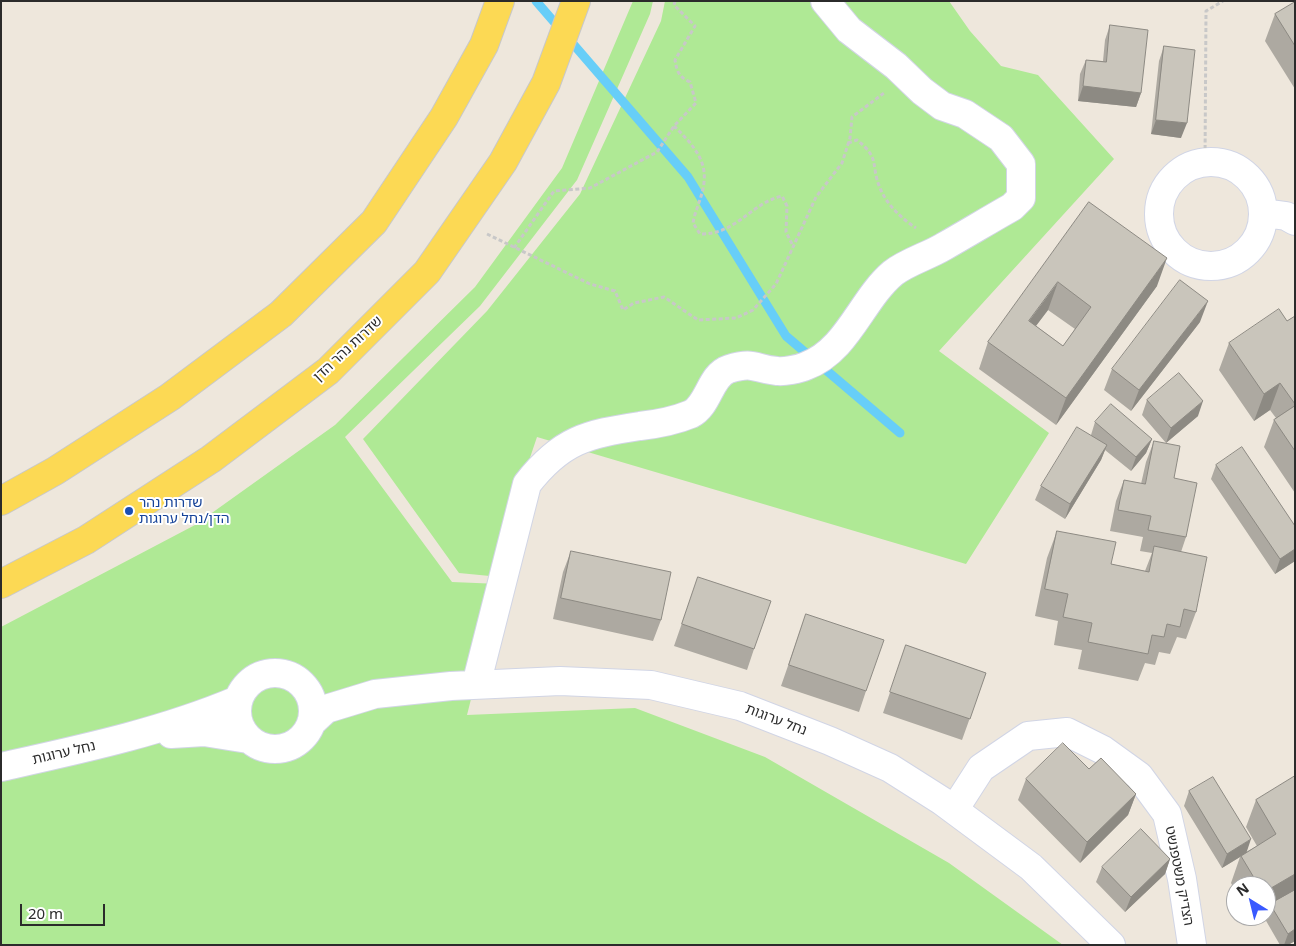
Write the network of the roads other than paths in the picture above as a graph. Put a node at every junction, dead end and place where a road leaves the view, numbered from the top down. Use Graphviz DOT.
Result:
graph roads {
  1 [pos="500,1"];
  2 [pos="576,1"];
  3 [pos="825,1"];
  4 [pos="1264,213"];
  5 [pos="1295,221"];
  6 [pos="1,501"];
  7 [pos="1,584"];
  8 [pos="476,685"];
  9 [pos="306,689"];
  10 [pos="375,694"];
  11 [pos="238,700"];
  12 [pos="311,723"];
  13 [pos="128,738"];
  14 [pos="248,739"];
  15 [pos="1,767"];
  16 [pos="954,810"];
  17 [pos="1111,945"];
  18 [pos="1192,945"];
  1 -- 6 [label="main road"];
  2 -- 7 [label="main road, שדרות נהר הדן"];
  3 -- 8 [label="street"];
  4 -- 4 [label="street"];
  4 -- 5 [label="street"];
  8 -- 10 [label="street, נחל ערוגות"];
  8 -- 16 [label="street, נחל ערוגות"];
  9 -- 10 [label="street, נחל ערוגות"];
  9 -- 11 [label="street"];
  9 -- 12 [label="street"];
  10 -- 12 [label="street, נחל ערוגות"];
  11 -- 13 [label="street, נחל ערוגות"];
  11 -- 14 [label="street"];
  12 -- 14 [label="street"];
  13 -- 14 [label="street, נחל ערוגות"];
  13 -- 15 [label="street, נחל ערוגות"];
  16 -- 17 [label="street, נחל ערוגות"];
  16 -- 18 [label="street, הצדיק משטפנשט"];
}
